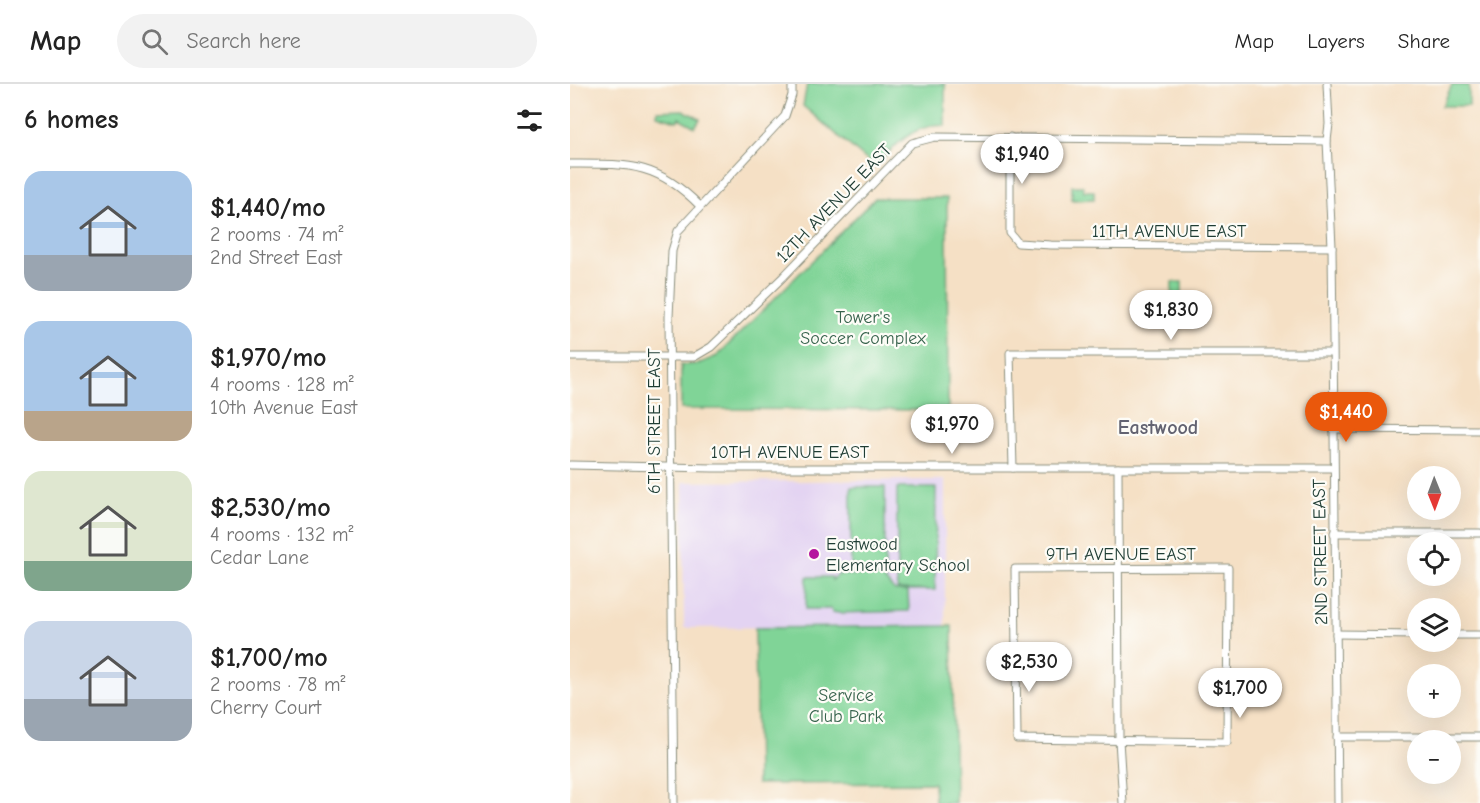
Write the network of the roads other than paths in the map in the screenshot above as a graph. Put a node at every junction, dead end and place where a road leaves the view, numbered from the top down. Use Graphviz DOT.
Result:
graph roads {
  1 [pos="792,84"];
  2 [pos="1327,84"];
  3 [pos="1010,137"];
  4 [pos="1327,141"];
  5 [pos="570,164"];
  6 [pos="700,206"];
  7 [pos="1332,247"];
  8 [pos="1332,353"];
  9 [pos="570,357"];
  10 [pos="669,357"];
  11 [pos="1333,429"];
  12 [pos="1480,430"];
  13 [pos="570,465"];
  14 [pos="670,466"];
  15 [pos="1013,468"];
  16 [pos="1118,468"];
  17 [pos="1333,468"];
  18 [pos="1334,533"];
  19 [pos="1480,533"];
  20 [pos="1119,568"];
  21 [pos="1336,634"];
  22 [pos="1407,635"];
  23 [pos="1461,635"];
  24 [pos="1480,635"];
  25 [pos="1337,737"];
  26 [pos="1480,737"];
  27 [pos="1119,740"];
  28 [pos="674,803"];
  29 [pos="1123,803"];
  30 [pos="1338,803"];
  1 -- 6 [label="street, 6TH STREET EAST"];
  2 -- 4 [label="street, 2ND STREET EAST"];
  3 -- 4 [label="street, 12TH AVENUE EAST"];
  3 -- 7 [label="street, 11TH AVENUE EAST"];
  3 -- 10 [label="street, 12TH AVENUE EAST"];
  4 -- 7 [label="street, 2ND STREET EAST"];
  5 -- 6 [label="street"];
  6 -- 10 [label="street, 6TH STREET EAST"];
  7 -- 8 [label="street, 2ND STREET EAST"];
  8 -- 11 [label="street, 2ND STREET EAST"];
  8 -- 15 [label="street"];
  9 -- 10 [label="street, 12TH AVENUE EAST"];
  10 -- 14 [label="street, 6TH STREET EAST"];
  11 -- 12 [label="street"];
  11 -- 17 [label="street, 2ND STREET EAST"];
  13 -- 14 [label="street, 10TH AVENUE EAST"];
  14 -- 15 [label="street, 10TH AVENUE EAST"];
  14 -- 28 [label="street, 6TH STREET EAST"];
  15 -- 16 [label="street, 10TH AVENUE EAST"];
  16 -- 17 [label="street, 10TH AVENUE EAST"];
  16 -- 20 [label="street"];
  17 -- 18 [label="street, 2ND STREET EAST"];
  18 -- 19 [label="street"];
  18 -- 21 [label="street, 2ND STREET EAST"];
  20 -- 27 [label="street"];
  20 -- 27 [label="street, 9TH AVENUE EAST"];
  20 -- 27 [label="street, 9TH AVENUE EAST"];
  21 -- 22 [label="street"];
  21 -- 25 [label="street, 2ND STREET EAST"];
  23 -- 24 [label="street"];
  25 -- 26 [label="street"];
  25 -- 30 [label="street, 2ND STREET EAST"];
  27 -- 29 [label="street"];
}
